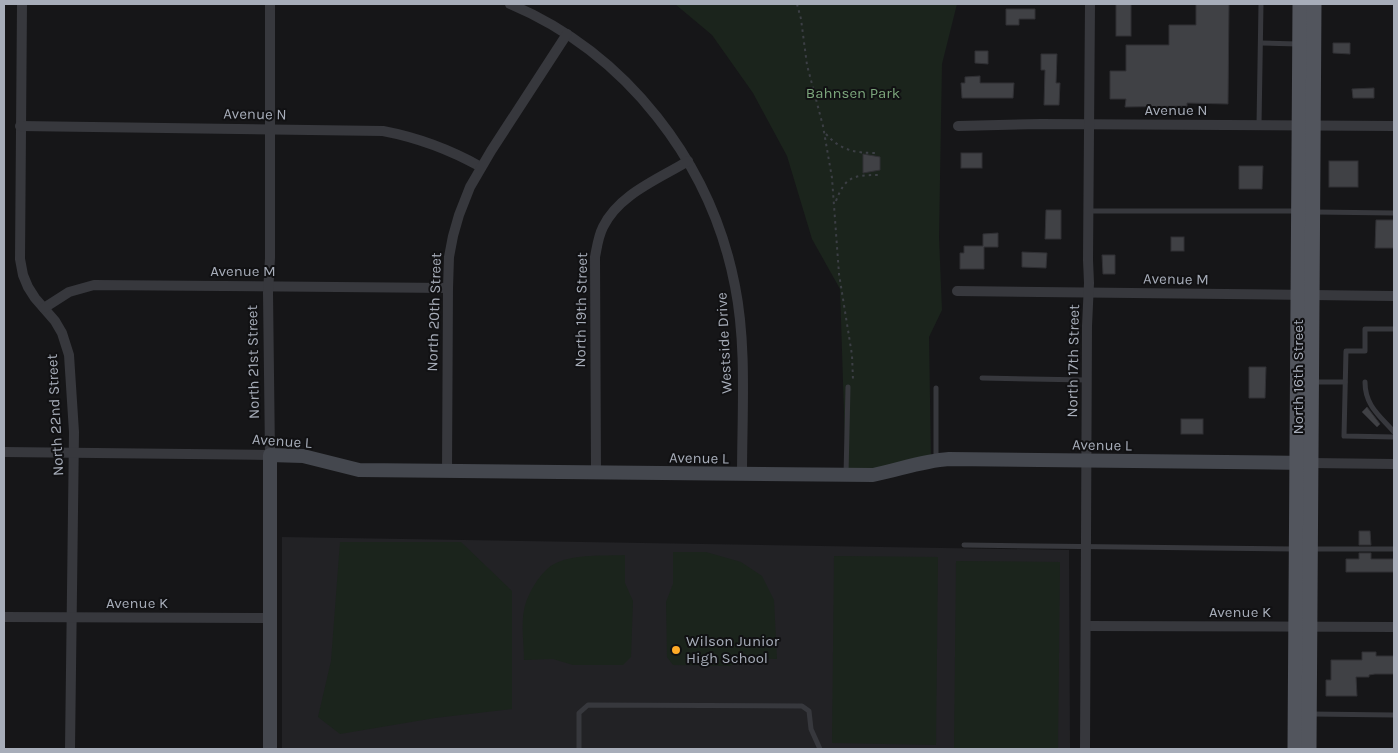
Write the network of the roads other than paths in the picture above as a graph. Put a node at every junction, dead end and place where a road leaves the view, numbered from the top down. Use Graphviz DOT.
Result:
graph roads {
  1 [pos="22,4"];
  2 [pos="270,4"];
  3 [pos="510,4"];
  4 [pos="1090,4"];
  5 [pos="1261,4"];
  6 [pos="1300,4"];
  7 [pos="1314,4"];
  8 [pos="567,34"];
  9 [pos="1261,43"];
  10 [pos="1307,44"];
  11 [pos="1090,125"];
  12 [pos="1259,125"];
  13 [pos="1306,125"];
  14 [pos="20,126"];
  15 [pos="958,126"];
  16 [pos="1394,126"];
  17 [pos="270,129"];
  18 [pos="688,161"];
  19 [pos="482,167"];
  20 [pos="1089,210"];
  21 [pos="1306,211"];
  22 [pos="1394,213"];
  23 [pos="268,286"];
  24 [pos="448,288"];
  25 [pos="958,291"];
  26 [pos="1089,292"];
  27 [pos="1305,295"];
  28 [pos="1394,296"];
  29 [pos="44,308"];
  30 [pos="1394,329"];
  31 [pos="982,378"];
  32 [pos="1088,380"];
  33 [pos="1304,382"];
  34 [pos="1345,382"];
  35 [pos="1365,382"];
  36 [pos="850,388"];
  37 [pos="936,388"];
  38 [pos="1394,432"];
  39 [pos="1394,436"];
  40 [pos="4,452"];
  41 [pos="74,452"];
  42 [pos="270,455"];
  43 [pos="936,460"];
  44 [pos="1087,461"];
  45 [pos="1304,463"];
  46 [pos="1394,464"];
  47 [pos="447,471"];
  48 [pos="596,473"];
  49 [pos="742,475"];
  50 [pos="846,475"];
  51 [pos="964,546"];
  52 [pos="1086,547"];
  53 [pos="1303,549"];
  54 [pos="1394,549"];
  55 [pos="4,617"];
  56 [pos="71,617"];
  57 [pos="270,618"];
  58 [pos="1086,626"];
  59 [pos="1303,627"];
  60 [pos="1394,627"];
  61 [pos="1302,714"];
  62 [pos="1394,715"];
  63 [pos="70,749"];
  64 [pos="270,749"];
  65 [pos="579,749"];
  66 [pos="820,749"];
  67 [pos="1086,749"];
  68 [pos="1295,749"];
  69 [pos="1309,749"];
  1 -- 14 [label="street, North 22nd Street"];
  2 -- 17 [label="street, North 21st Street"];
  3 -- 8 [label="street, Westside Drive"];
  4 -- 11 [label="street, North 17th Street"];
  5 -- 9 [label="lane"];
  6 -- 10 [label="main road, North 16th Street"];
  7 -- 10 [label="main road, North 16th Street"];
  8 -- 18 [label="street, Westside Drive"];
  8 -- 19 [label="street, North 20th Street"];
  9 -- 10 [label="lane"];
  9 -- 12 [label="lane"];
  10 -- 13 [label="main road, North 16th Street"];
  11 -- 12 [label="street, Avenue N"];
  11 -- 15 [label="street, Avenue N"];
  11 -- 20 [label="street, North 17th Street"];
  12 -- 13 [label="street, Avenue N"];
  13 -- 16 [label="street, Avenue N"];
  13 -- 21 [label="main road, North 16th Street"];
  14 -- 17 [label="street, Avenue N"];
  14 -- 29 [label="street, North 22nd Street"];
  17 -- 19 [label="street, Avenue N"];
  17 -- 23 [label="street, North 21st Street"];
  18 -- 48 [label="street, North 19th Street"];
  18 -- 49 [label="street, Westside Drive"];
  19 -- 24 [label="street, North 20th Street"];
  20 -- 21 [label="lane"];
  20 -- 26 [label="street, North 17th Street"];
  21 -- 22 [label="lane"];
  21 -- 27 [label="main road, North 16th Street"];
  23 -- 24 [label="street, Avenue M"];
  23 -- 29 [label="street, Avenue M"];
  23 -- 42 [label="street, North 21st Street"];
  24 -- 47 [label="street, North 20th Street"];
  25 -- 26 [label="street, Avenue M"];
  26 -- 27 [label="street, Avenue M"];
  26 -- 32 [label="street, North 17th Street"];
  27 -- 28 [label="street, Avenue M"];
  27 -- 33 [label="main road, North 16th Street"];
  29 -- 41 [label="street, North 22nd Street"];
  30 -- 34 [label="lane"];
  31 -- 32 [label="lane"];
  32 -- 44 [label="street, North 17th Street"];
  33 -- 34 [label="lane"];
  33 -- 45 [label="main road, North 16th Street"];
  34 -- 39 [label="lane"];
  35 -- 38 [label="lane"];
  36 -- 50 [label="lane"];
  37 -- 43 [label="lane"];
  40 -- 41 [label="street, Avenue L"];
  41 -- 42 [label="street, Avenue L"];
  41 -- 56 [label="street, North 22nd Street"];
  42 -- 47 [label="street, Avenue L"];
  42 -- 57 [label="street, North 21st Street"];
  43 -- 44 [label="street, Avenue L"];
  43 -- 50 [label="street, Avenue L"];
  44 -- 45 [label="street, Avenue L"];
  44 -- 52 [label="street, North 17th Street"];
  45 -- 46 [label="street, Avenue L"];
  45 -- 53 [label="main road, North 16th Street"];
  47 -- 48 [label="street, Avenue L"];
  48 -- 49 [label="street, Avenue L"];
  49 -- 50 [label="street, Avenue L"];
  51 -- 52 [label="lane"];
  52 -- 53 [label="lane"];
  52 -- 58 [label="street, North 17th Street"];
  53 -- 54 [label="lane"];
  53 -- 59 [label="main road, North 16th Street"];
  55 -- 56 [label="street, Avenue K"];
  56 -- 57 [label="street, Avenue K"];
  56 -- 63 [label="street, North 22nd Street"];
  57 -- 64 [label="street, North 21st Street"];
  58 -- 59 [label="street, Avenue K"];
  58 -- 67 [label="street, North 17th Street"];
  59 -- 60 [label="street, Avenue K"];
  59 -- 61 [label="main road, North 16th Street"];
  61 -- 62 [label="lane"];
  61 -- 68 [label="main road, North 16th Street"];
  61 -- 69 [label="main road, North 16th Street"];
  65 -- 66 [label="lane"];
}
